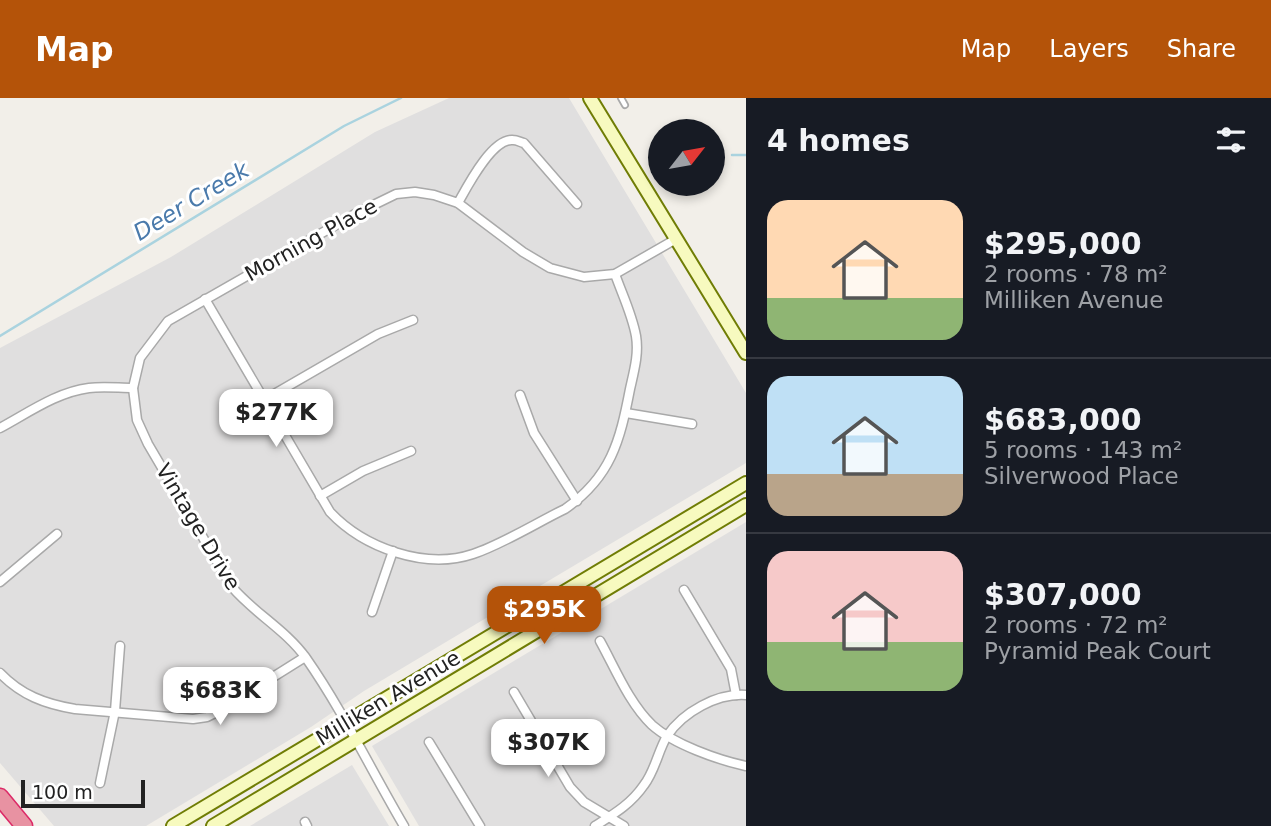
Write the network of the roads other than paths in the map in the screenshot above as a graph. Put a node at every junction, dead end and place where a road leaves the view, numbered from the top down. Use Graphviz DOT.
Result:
graph roads {
  1 [pos="590,98"];
  2 [pos="621,98"];
  3 [pos="625,105"];
  4 [pos="458,203"];
  5 [pos="577,204"];
  6 [pos="676,239"];
  7 [pos="615,274"];
  8 [pos="205,299"];
  9 [pos="413,320"];
  10 [pos="746,353"];
  11 [pos="133,388"];
  12 [pos="520,395"];
  13 [pos="264,400"];
  14 [pos="626,413"];
  15 [pos="691,424"];
  16 [pos="0,428"];
  17 [pos="411,450"];
  18 [pos="746,483"];
  19 [pos="320,496"];
  20 [pos="577,500"];
  21 [pos="746,505"];
  22 [pos="57,534"];
  23 [pos="393,551"];
  24 [pos="0,582"];
  25 [pos="684,590"];
  26 [pos="372,612"];
  27 [pos="600,641"];
  28 [pos="120,646"];
  29 [pos="305,657"];
  30 [pos="0,673"];
  31 [pos="514,692"];
  32 [pos="736,695"];
  33 [pos="746,695"];
  34 [pos="115,711"];
  35 [pos="346,724"];
  36 [pos="668,736"];
  37 [pos="355,739"];
  38 [pos="429,742"];
  39 [pos="746,766"];
  40 [pos="100,783"];
  41 [pos="0,797"];
  42 [pos="609,817"];
  43 [pos="24,826"];
  44 [pos="173,826"];
  45 [pos="213,826"];
  46 [pos="404,826"];
  47 [pos="480,826"];
  48 [pos="595,826"];
  49 [pos="624,826"];
  1 -- 6 [label="main road"];
  2 -- 3 [label="lane"];
  4 -- 5 [label="street"];
  4 -- 7 [label="street, Morning Place"];
  4 -- 8 [label="street, Morning Place"];
  6 -- 7 [label="street, Morning Place"];
  6 -- 10 [label="main road"];
  7 -- 14 [label="street"];
  8 -- 11 [label="street, Morning Place"];
  8 -- 13 [label="street"];
  9 -- 13 [label="street"];
  11 -- 16 [label="street"];
  11 -- 29 [label="street, Vintage Drive"];
  12 -- 20 [label="street"];
  13 -- 19 [label="street"];
  14 -- 15 [label="street"];
  14 -- 20 [label="street"];
  17 -- 19 [label="street"];
  18 -- 35 [label="main road, Milliken Avenue"];
  19 -- 23 [label="street"];
  20 -- 23 [label="street"];
  21 -- 37 [label="main road, Milliken Avenue"];
  22 -- 24 [label="street"];
  23 -- 26 [label="street"];
  25 -- 32 [label="street"];
  27 -- 36 [label="street"];
  28 -- 34 [label="street"];
  29 -- 34 [label="street"];
  29 -- 35 [label="street, Vintage Drive"];
  30 -- 34 [label="street"];
  31 -- 42 [label="street"];
  32 -- 33 [label="street"];
  32 -- 36 [label="street"];
  34 -- 40 [label="street"];
  35 -- 37 [label="street, Vintage Drive"];
  35 -- 44 [label="main road, Milliken Avenue"];
  36 -- 39 [label="street"];
  36 -- 42 [label="street"];
  37 -- 45 [label="main road, Milliken Avenue"];
  37 -- 46 [label="street, Vintage Drive"];
  38 -- 47 [label="street"];
  41 -- 43 [label="highway"];
  42 -- 48 [label="street"];
  42 -- 49 [label="street"];
}
